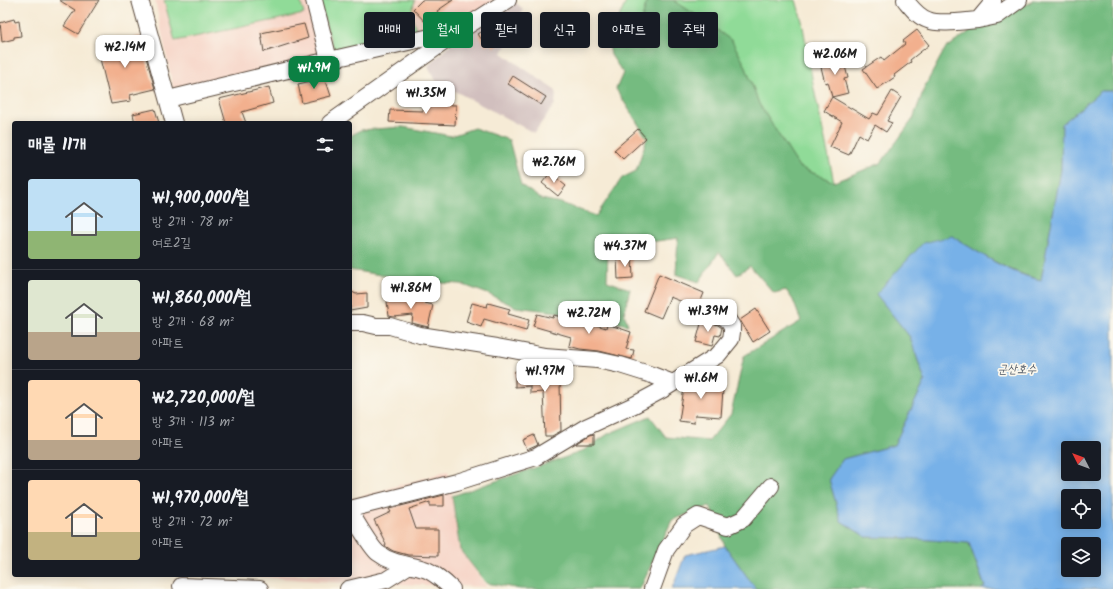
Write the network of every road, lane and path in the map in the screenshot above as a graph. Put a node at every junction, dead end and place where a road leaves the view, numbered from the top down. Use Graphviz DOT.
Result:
graph roads {
  1 [pos="140,0"];
  2 [pos="314,0"];
  3 [pos="508,0"];
  4 [pos="905,0"];
  5 [pos="993,0"];
  6 [pos="1019,0"];
  7 [pos="978,20"];
  8 [pos="473,22"];
  9 [pos="423,39"];
  10 [pos="436,48"];
  11 [pos="329,60"];
  12 [pos="168,99"];
  13 [pos="174,121"];
  14 [pos="333,121"];
  15 [pos="714,313"];
  16 [pos="352,322"];
  17 [pos="674,383"];
  18 [pos="771,486"];
  19 [pos="352,510"];
  20 [pos="352,514"];
  21 [pos="408,566"];
  22 [pos="181,583"];
  23 [pos="260,589"];
  24 [pos="348,589"];
  25 [pos="452,589"];
  26 [pos="652,589"];
  1 -- 12 [label="street"];
  2 -- 11 [label="street"];
  3 -- 8 [label="street"];
  4 -- 7 [label="street"];
  5 -- 7 [label="street"];
  6 -- 7 [label="street"];
  9 -- 11 [label="street"];
  10 -- 14 [label="street"];
  11 -- 12 [label="street"];
  12 -- 13 [label="street"];
  15 -- 17 [label="street"];
  16 -- 17 [label="street"];
  17 -- 19 [label="street"];
  18 -- 26 [label="street"];
  20 -- 21 [label="street"];
  21 -- 24 [label="street"];
  21 -- 25 [label="street"];
  22 -- 23 [label="street"];
}
